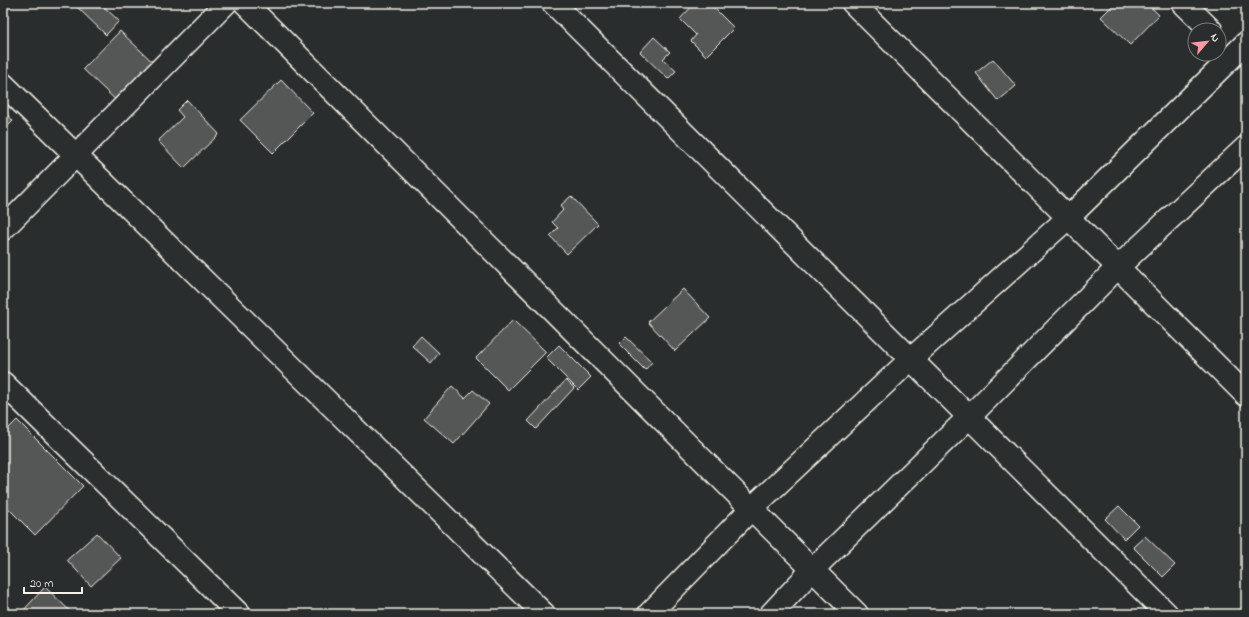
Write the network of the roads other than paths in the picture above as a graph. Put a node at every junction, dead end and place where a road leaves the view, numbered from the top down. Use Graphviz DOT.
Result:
graph roads {
  1 [pos="226,3"];
  2 [pos="245,3"];
  3 [pos="553,3"];
  4 [pos="853,3"];
  5 [pos="1183,3"];
  6 [pos="1203,22"];
  7 [pos="1227,41"];
  8 [pos="1241,48"];
  9 [pos="3,84"];
  10 [pos="1246,147"];
  11 [pos="75,156"];
  12 [pos="1068,218"];
  13 [pos="3,229"];
  14 [pos="1117,268"];
  15 [pos="911,359"];
  16 [pos="3,383"];
  17 [pos="1246,395"];
  18 [pos="969,417"];
  19 [pos="752,508"];
  20 [pos="813,569"];
  21 [pos="239,614"];
  22 [pos="544,614"];
  23 [pos="649,614"];
  24 [pos="771,614"];
  25 [pos="857,614"];
  26 [pos="1167,614"];
  1 -- 11 [label="street"];
  2 -- 19 [label="street"];
  3 -- 15 [label="street"];
  4 -- 12 [label="street"];
  5 -- 6 [label="street"];
  7 -- 8 [label="street"];
  8 -- 12 [label="street"];
  9 -- 11 [label="street"];
  10 -- 14 [label="street"];
  11 -- 13 [label="street"];
  11 -- 22 [label="street"];
  12 -- 14 [label="street"];
  12 -- 15 [label="street"];
  14 -- 17 [label="street"];
  14 -- 18 [label="street"];
  15 -- 18 [label="street"];
  15 -- 19 [label="street"];
  16 -- 21 [label="street"];
  18 -- 20 [label="street"];
  18 -- 26 [label="street"];
  19 -- 20 [label="street"];
  19 -- 23 [label="street"];
  20 -- 24 [label="street"];
  20 -- 25 [label="street"];
}
